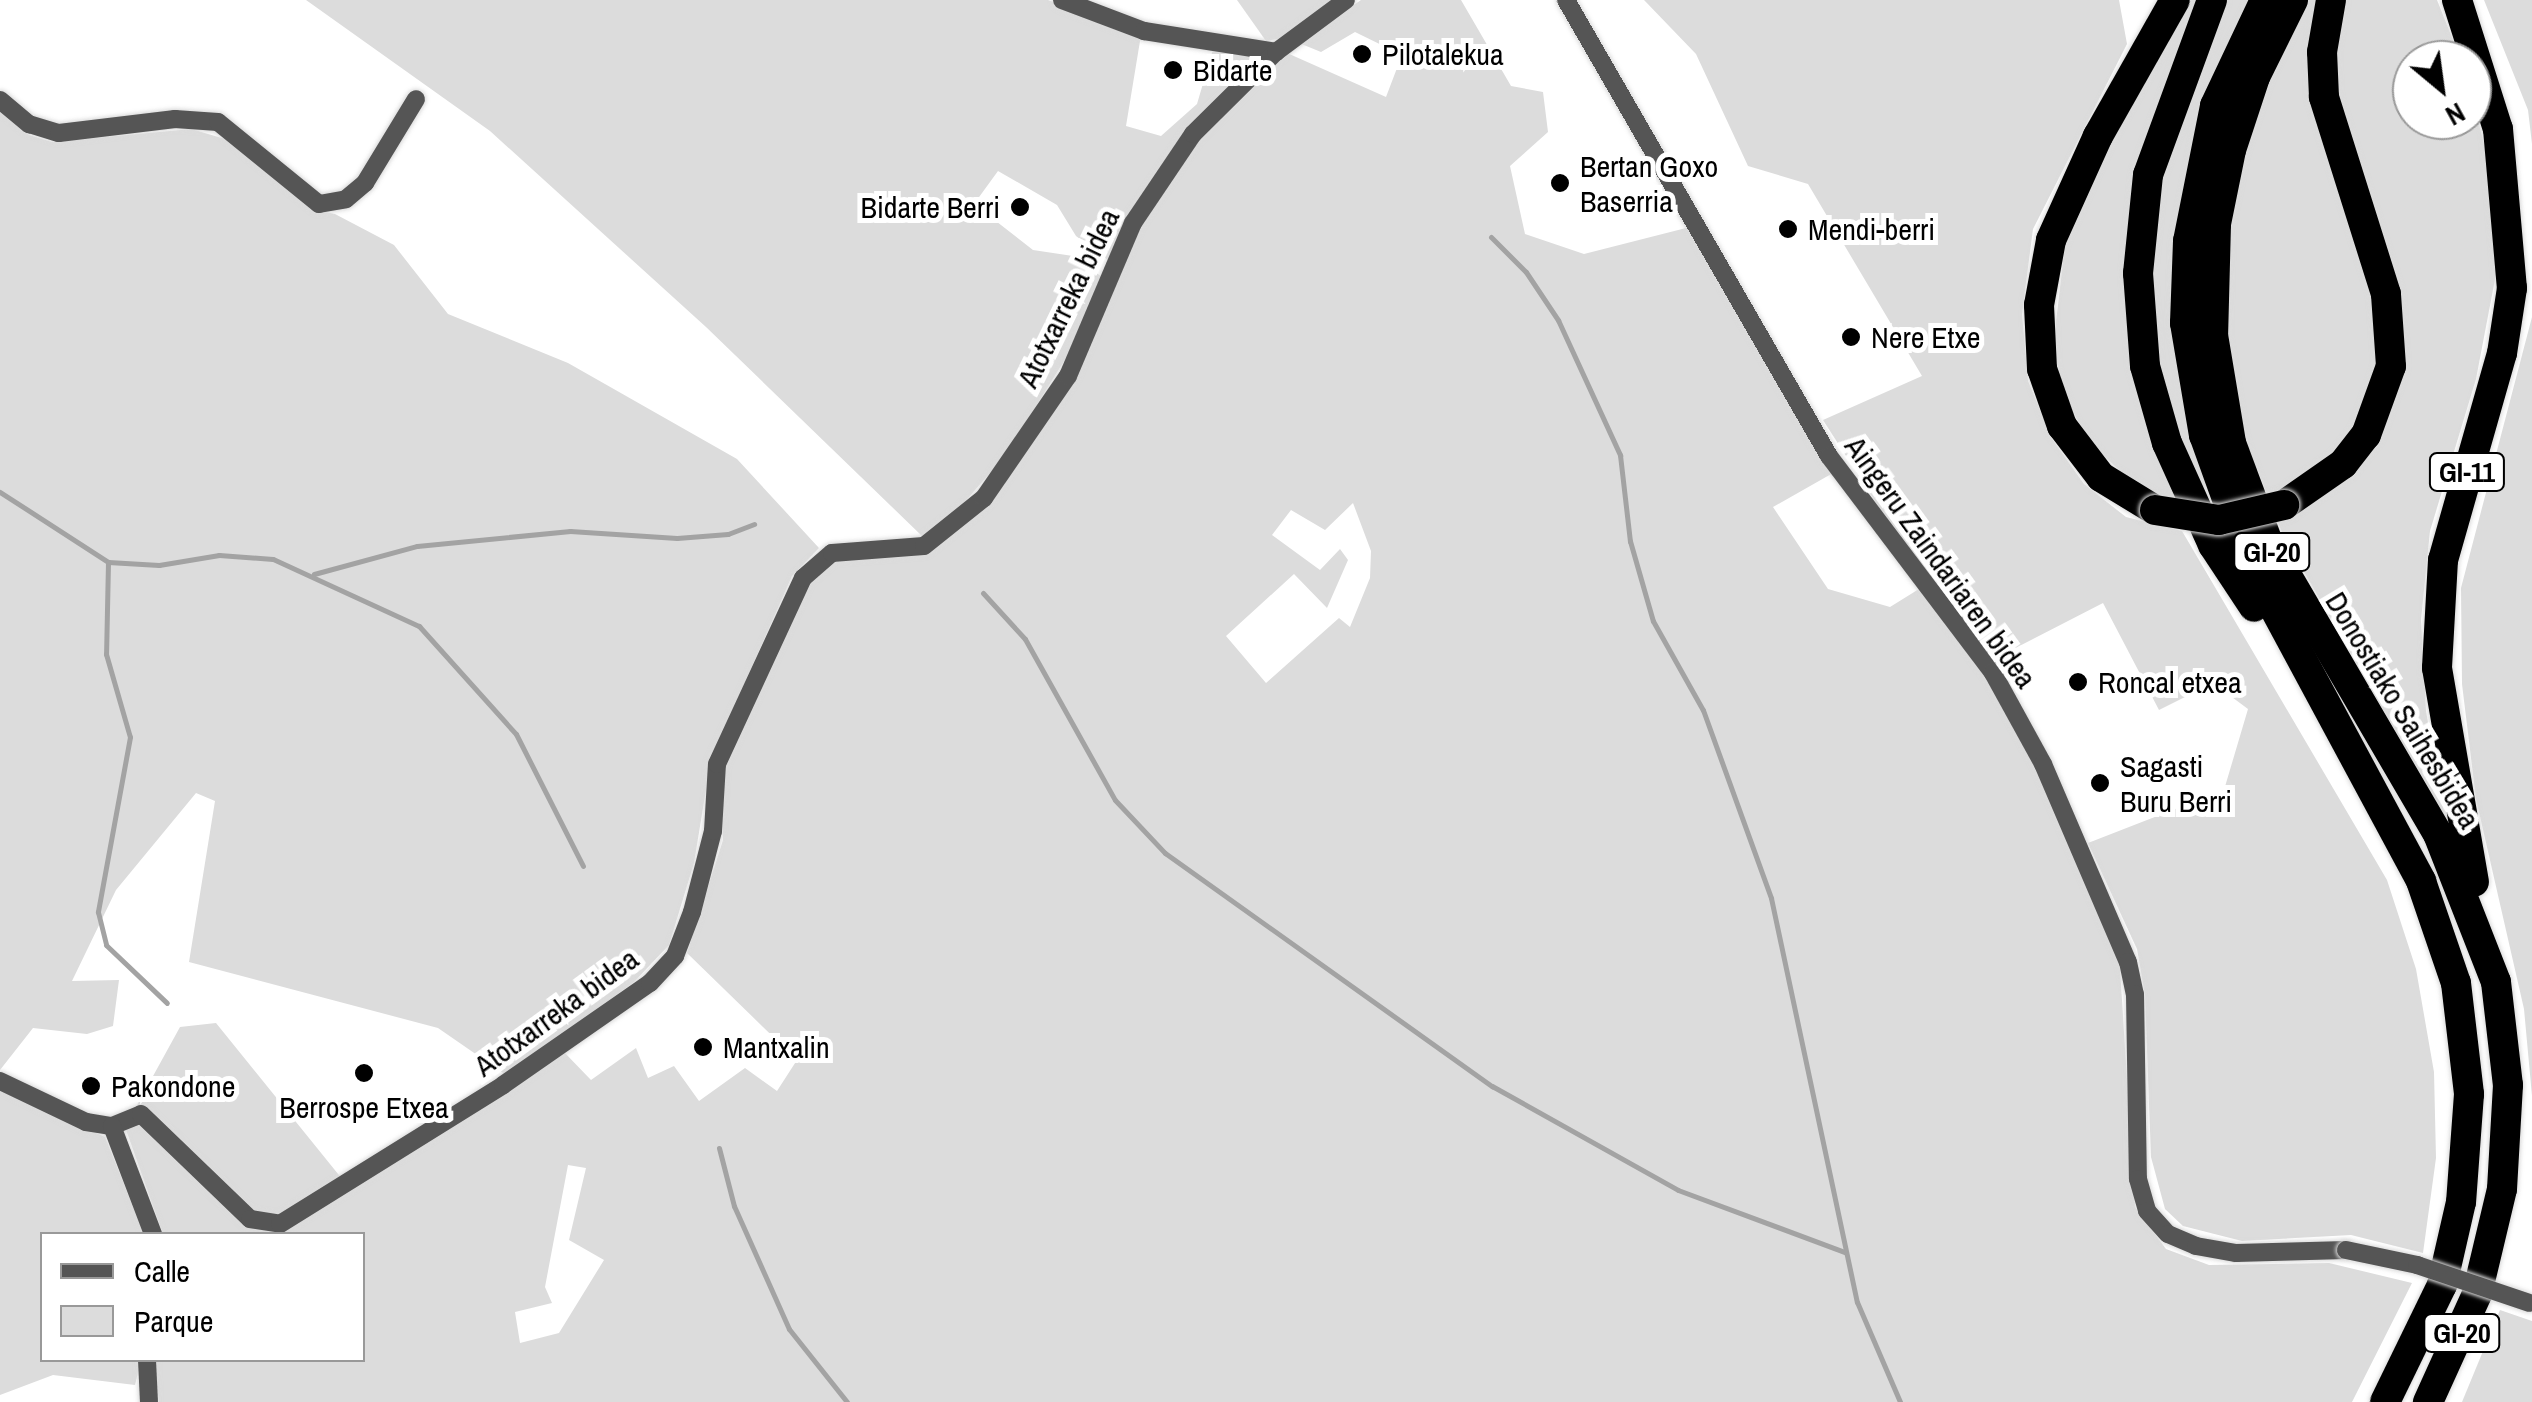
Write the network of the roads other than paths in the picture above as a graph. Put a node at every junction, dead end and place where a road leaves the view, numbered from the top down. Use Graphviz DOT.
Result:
graph roads {
  1 [pos="1062,0"];
  2 [pos="1346,0"];
  3 [pos="1566,0"];
  4 [pos="2175,0"];
  5 [pos="2212,0"];
  6 [pos="2264,0"];
  7 [pos="2293,0"];
  8 [pos="2331,0"];
  9 [pos="2457,0"];
  10 [pos="1276,52"];
  11 [pos="416,99"];
  12 [pos="0,100"];
  13 [pos="2366,776"];
  14 [pos="2488,948"];
  15 [pos="0,1081"];
  16 [pos="112,1126"];
  17 [pos="152,1232"];
  18 [pos="2530,1304"];
  19 [pos="147,1362"];
  20 [pos="148,1402"];
  21 [pos="2385,1402"];
  22 [pos="2428,1402"];
  1 -- 10 [label="street"];
  2 -- 10 [label="street, Atotxarreka bidea"];
  3 -- 18 [label="street, Aingeru Zaindariaren bidea, bridge"];
  4 -- 8 [label="highway, bridge"];
  5 -- 13 [label="highway"];
  6 -- 13 [label="highway, Donostiako Saihesbidea / GI-20"];
  7 -- 14 [label="highway, Donostiako Saihesbidea / GI-20"];
  9 -- 14 [label="highway, GI-11"];
  10 -- 16 [label="street, Atotxarreka bidea"];
  11 -- 12 [label="street"];
  13 -- 21 [label="highway, Donostiako Saihesbidea / GI-20"];
  14 -- 22 [label="highway, Donostiako Saihesbidea / GI-20"];
  15 -- 16 [label="street"];
  16 -- 17 [label="street"];
  19 -- 20 [label="street"];
}
